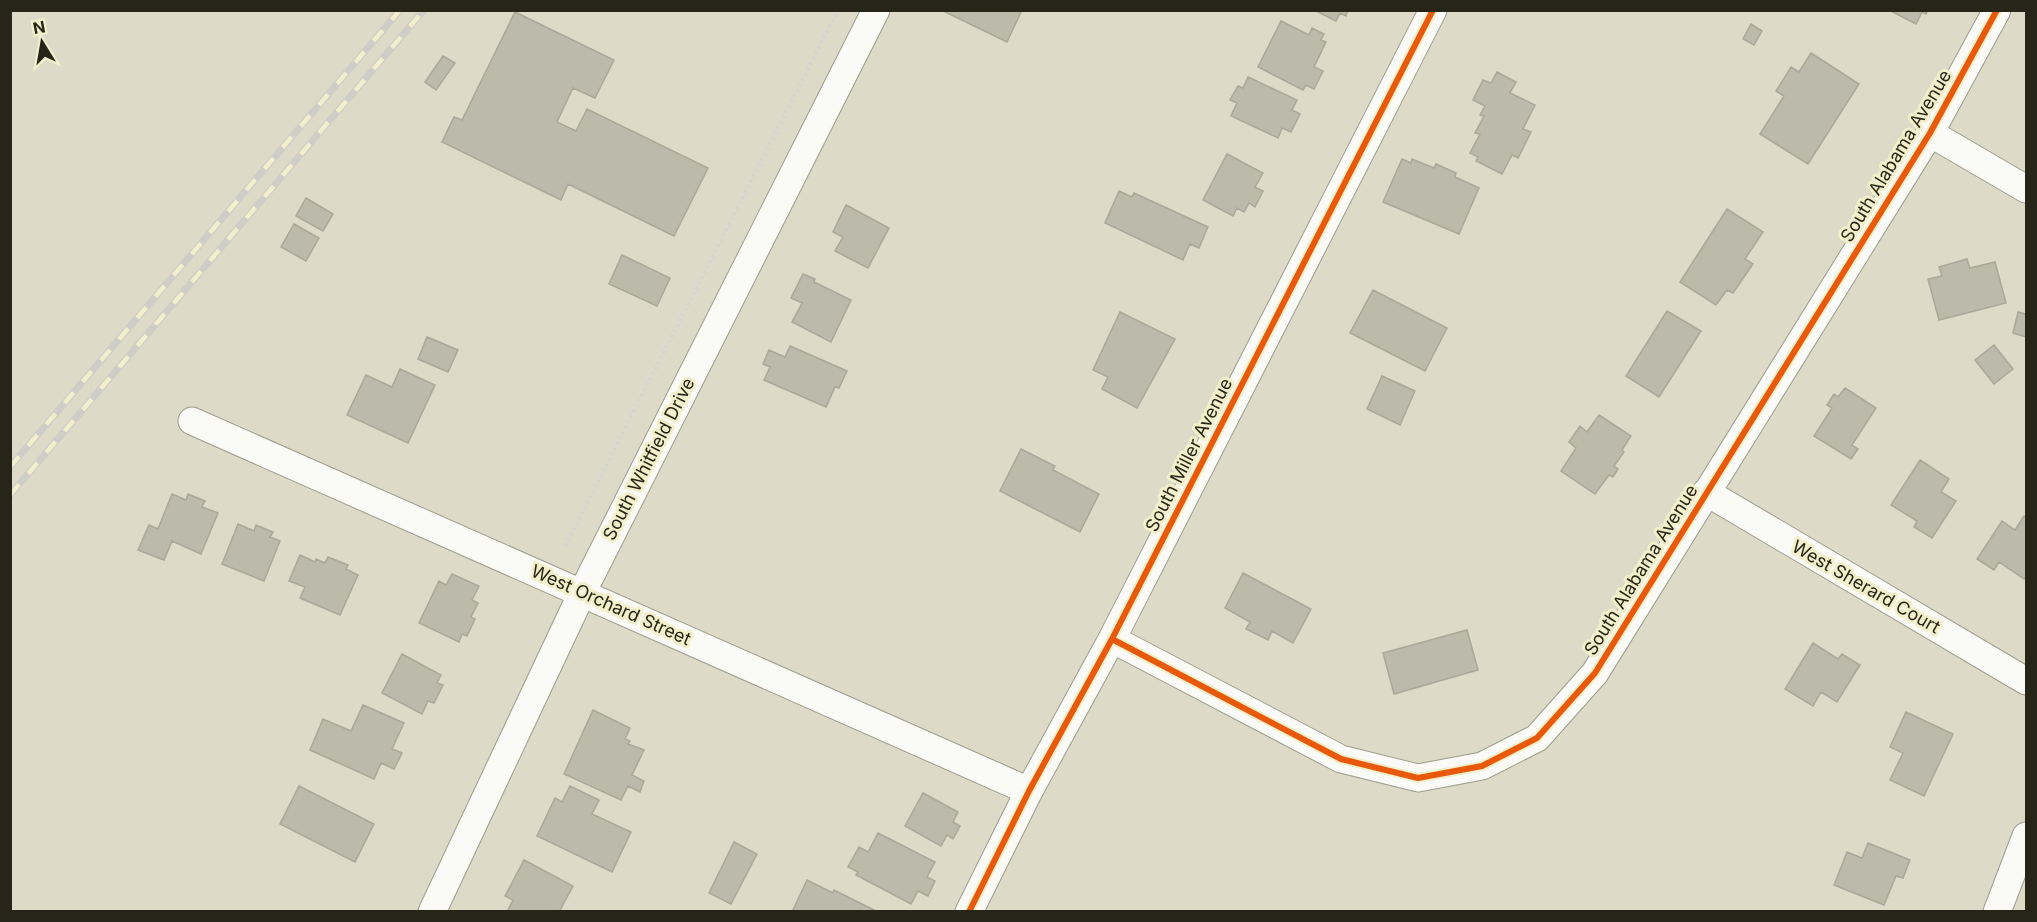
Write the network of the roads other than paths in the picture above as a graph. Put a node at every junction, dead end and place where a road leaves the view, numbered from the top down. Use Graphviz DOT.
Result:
graph roads {
  1 [pos="876,10"];
  2 [pos="1433,10"];
  3 [pos="1997,10"];
  4 [pos="1930,133"];
  5 [pos="2026,189"];
  6 [pos="192,421"];
  7 [pos="1706,492"];
  8 [pos="582,592"];
  9 [pos="1112,639"];
  10 [pos="2026,681"];
  11 [pos="1029,791"];
  12 [pos="2026,836"];
  13 [pos="432,912"];
  14 [pos="969,912"];
  15 [pos="1997,912"];
  1 -- 8 [label="street, South Whitfield Drive"];
  2 -- 9 [label="street, South Miller Avenue"];
  3 -- 4 [label="street, South Alabama Avenue"];
  4 -- 5 [label="street"];
  4 -- 7 [label="street, South Alabama Avenue"];
  6 -- 8 [label="street, West Orchard Street"];
  7 -- 9 [label="street, South Alabama Avenue"];
  7 -- 10 [label="street, West Sherard Court"];
  8 -- 11 [label="street, West Orchard Street"];
  8 -- 13 [label="street, South Whitfield Drive"];
  9 -- 11 [label="street, South Miller Avenue"];
  11 -- 14 [label="street, South Miller Avenue"];
  12 -- 15 [label="street"];
}
